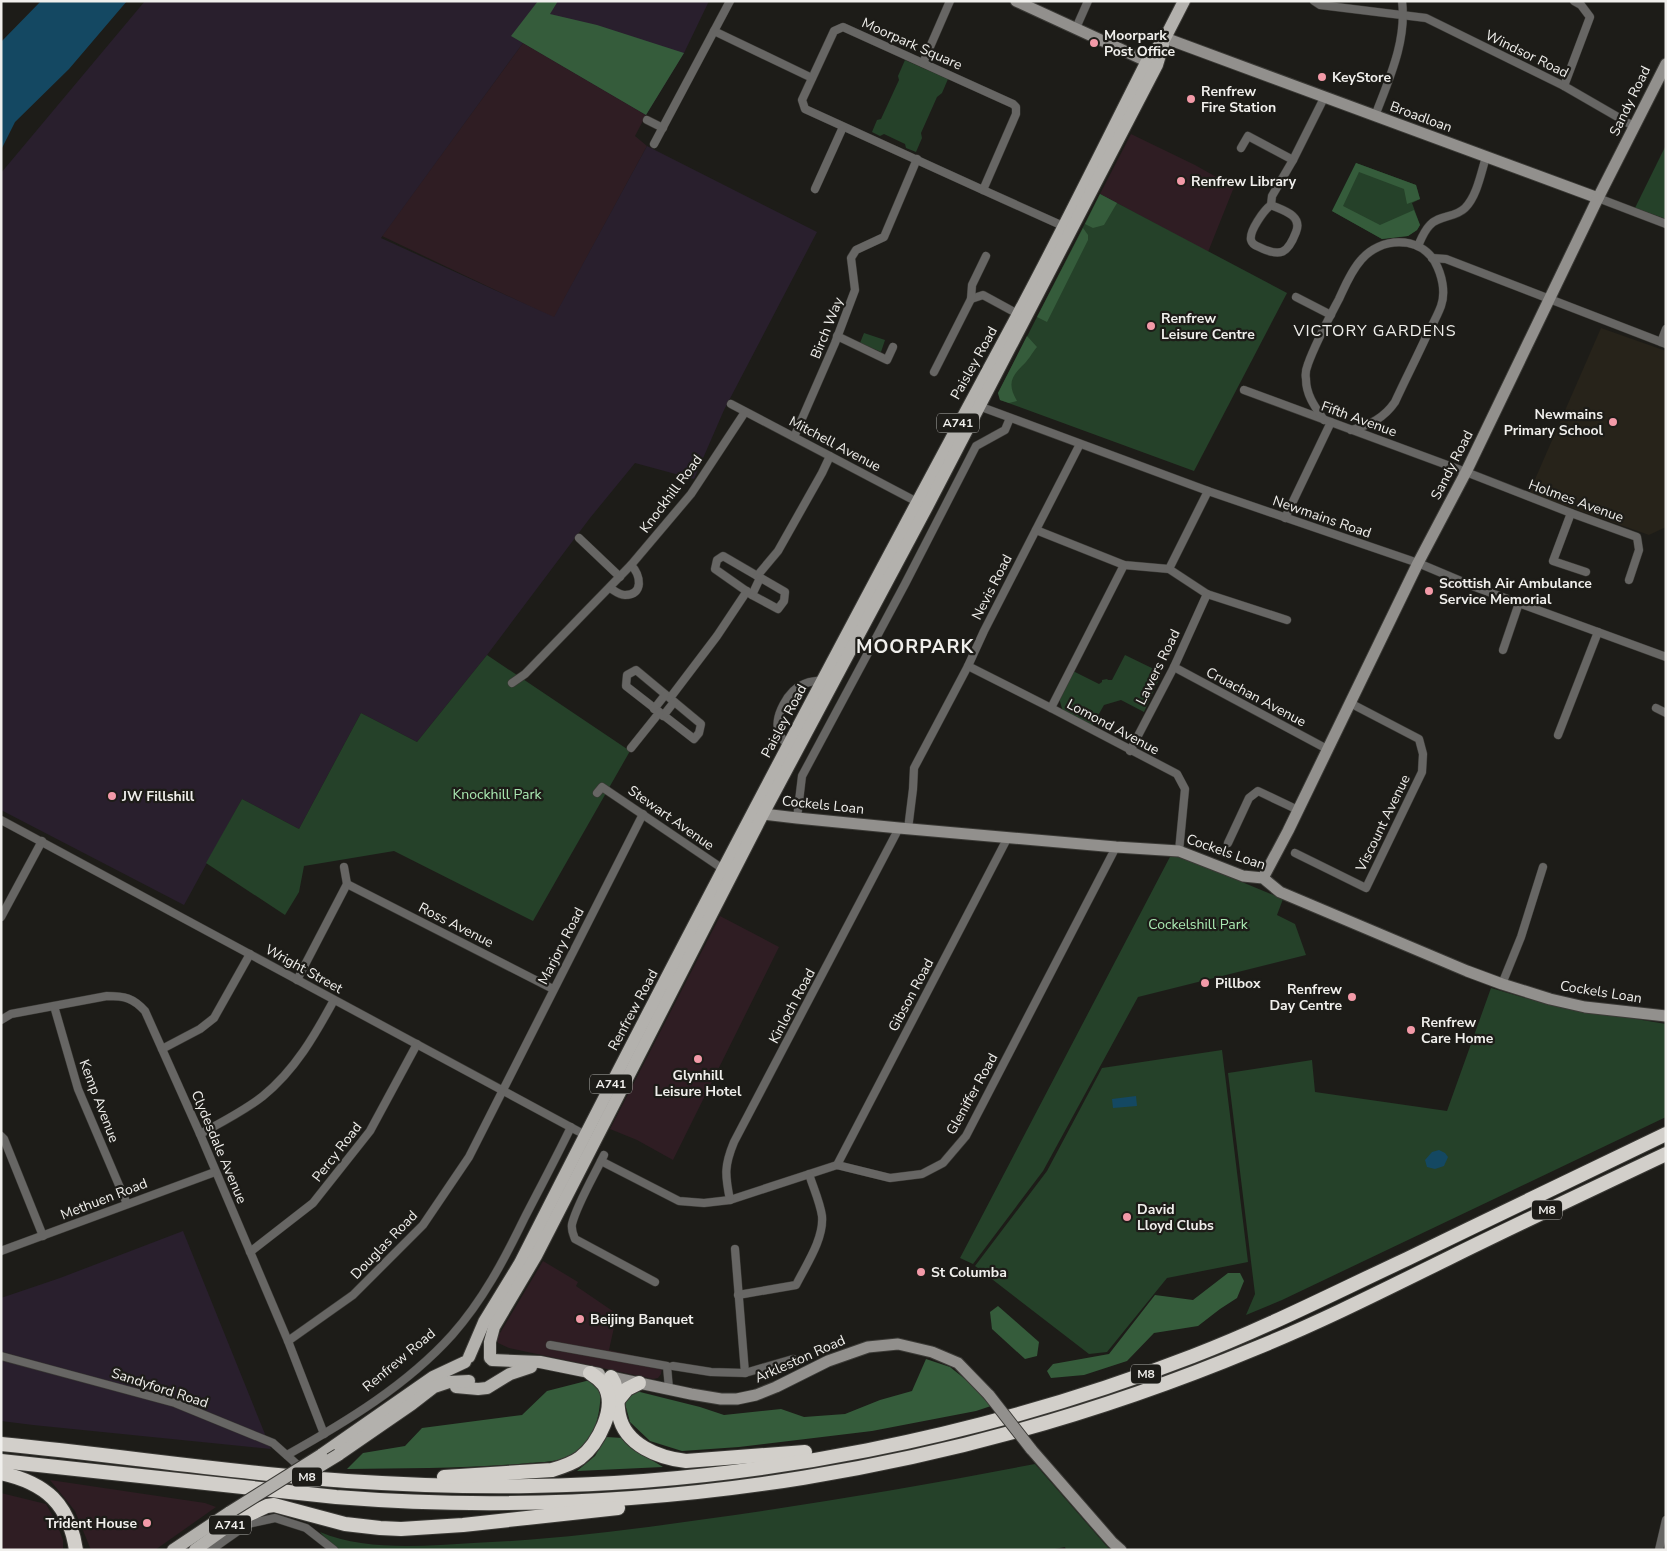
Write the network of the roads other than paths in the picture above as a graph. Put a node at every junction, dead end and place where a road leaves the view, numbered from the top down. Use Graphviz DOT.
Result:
graph roads {
  1 [pos="730,1"];
  2 [pos="950,1"];
  3 [pos="1016,1"];
  4 [pos="1088,1"];
  5 [pos="1184,1"];
  6 [pos="1314,1"];
  7 [pos="1402,1"];
  8 [pos="1574,1"];
  9 [pos="1404,15"];
  10 [pos="1076,28"];
  11 [pos="714,31"];
  12 [pos="1165,38"];
  13 [pos="923,63"];
  14 [pos="1152,63"];
  15 [pos="1666,64"];
  16 [pos="812,78"];
  17 [pos="1564,86"];
  18 [pos="1325,96"];
  19 [pos="1375,116"];
  20 [pos="647,120"];
  21 [pos="843,127"];
  22 [pos="1635,127"];
  23 [pos="663,128"];
  24 [pos="654,144"];
  25 [pos="1242,148"];
  26 [pos="1486,157"];
  27 [pos="917,159"];
  28 [pos="1293,160"];
  29 [pos="815,188"];
  30 [pos="984,190"];
  31 [pos="1598,198"];
  32 [pos="1271,204"];
  33 [pos="1069,224"];
  34 [pos="1666,224"];
  35 [pos="1418,246"];
  36 [pos="986,256"];
  37 [pos="1432,258"];
  38 [pos="1296,297"];
  39 [pos="971,299"];
  40 [pos="1550,300"];
  41 [pos="1018,314"];
  42 [pos="1331,315"];
  43 [pos="1666,329"];
  44 [pos="837,336"];
  45 [pos="1663,343"];
  46 [pos="893,346"];
  47 [pos="934,372"];
  48 [pos="1244,390"];
  49 [pos="731,404"];
  50 [pos="974,405"];
  51 [pos="745,412"];
  52 [pos="1010,418"];
  53 [pos="1327,421"];
  54 [pos="1351,430"];
  55 [pos="794,436"];
  56 [pos="1080,444"];
  57 [pos="830,456"];
  58 [pos="1466,472"];
  59 [pos="1208,491"];
  60 [pos="922,505"];
  61 [pos="1571,514"];
  62 [pos="1286,518"];
  63 [pos="1036,530"];
  64 [pos="579,538"];
  65 [pos="1418,563"];
  66 [pos="632,565"];
  67 [pos="1124,565"];
  68 [pos="1168,569"];
  69 [pos="1586,572"];
  70 [pos="756,576"];
  71 [pos="620,577"];
  72 [pos="1630,580"];
  73 [pos="610,588"];
  74 [pos="747,591"];
  75 [pos="1207,594"];
  76 [pos="1519,603"];
  77 [pos="1287,620"];
  78 [pos="1598,632"];
  79 [pos="1503,650"];
  80 [pos="1666,657"];
  81 [pos="968,666"];
  82 [pos="1174,667"];
  83 [pos="823,680"];
  84 [pos="512,683"];
  85 [pos="670,698"];
  86 [pos="1350,702"];
  87 [pos="1051,708"];
  88 [pos="1656,708"];
  89 [pos="659,712"];
  90 [pos="1666,713"];
  91 [pos="1558,735"];
  92 [pos="788,746"];
  93 [pos="631,748"];
  94 [pos="1327,749"];
  95 [pos="1130,751"];
  96 [pos="597,793"];
  97 [pos="1298,810"];
  98 [pos="758,812"];
  99 [pos="643,814"];
  100 [pos="798,818"];
  101 [pos="1,820"];
  102 [pos="904,828"];
  103 [pos="1008,837"];
  104 [pos="42,841"];
  105 [pos="1228,843"];
  106 [pos="1116,847"];
  107 [pos="1179,850"];
  108 [pos="1295,853"];
  109 [pos="344,867"];
  110 [pos="1543,867"];
  111 [pos="728,872"];
  112 [pos="1263,878"];
  113 [pos="347,884"];
  114 [pos="1,917"];
  115 [pos="250,954"];
  116 [pos="297,980"];
  117 [pos="1502,984"];
  118 [pos="553,989"];
  119 [pos="334,1000"];
  120 [pos="54,1006"];
  121 [pos="1666,1016"];
  122 [pos="1,1020"];
  123 [pos="417,1044"];
  124 [pos="162,1049"];
  125 [pos="502,1090"];
  126 [pos="571,1127"];
  127 [pos="200,1134"];
  128 [pos="1666,1134"];
  129 [pos="1,1136"];
  130 [pos="590,1138"];
  131 [pos="1666,1154"];
  132 [pos="837,1165"];
  133 [pos="215,1172"];
  134 [pos="809,1174"];
  135 [pos="730,1200"];
  136 [pos="127,1204"];
  137 [pos="43,1236"];
  138 [pos="735,1249"];
  139 [pos="1,1251"];
  140 [pos="250,1252"];
  141 [pos="655,1282"];
  142 [pos="738,1295"];
  143 [pos="288,1341"];
  144 [pos="550,1345"];
  145 [pos="1,1356"];
  146 [pos="491,1359"];
  147 [pos="793,1359"];
  148 [pos="467,1360"];
  149 [pos="556,1365"];
  150 [pos="674,1366"];
  151 [pos="530,1367"];
  152 [pos="590,1372"];
  153 [pos="745,1373"];
  154 [pos="611,1377"];
  155 [pos="492,1378"];
  156 [pos="469,1381"];
  157 [pos="639,1383"];
  158 [pos="669,1389"];
  159 [pos="618,1400"];
  160 [pos="412,1404"];
  161 [pos="363,1409"];
  162 [pos="372,1420"];
  163 [pos="324,1434"];
  164 [pos="906,1442"];
  165 [pos="1,1444"];
  166 [pos="287,1454"];
  167 [pos="1,1461"];
  168 [pos="301,1468"];
  169 [pos="1,1473"];
  170 [pos="788,1480"];
  171 [pos="348,1481"];
  172 [pos="235,1515"];
  173 [pos="1666,1520"];
  174 [pos="76,1550"];
  175 [pos="173,1550"];
  176 [pos="195,1550"];
  177 [pos="211,1550"];
  178 [pos="334,1550"];
  179 [pos="1121,1550"];
  180 [pos="1659,1550"];
  1 -- 11 [label="street"];
  2 -- 13 [label="street"];
  3 -- 10 [label="street"];
  4 -- 10 [label="street"];
  5 -- 12 [label="main road, Paisley Road / A741"];
  6 -- 9 [label="street, Windsor Road"];
  7 -- 9 [label="street"];
  8 -- 17 [label="street"];
  9 -- 17 [label="street, Windsor Road"];
  9 -- 19 [label="street"];
  10 -- 14 [label="street"];
  11 -- 16 [label="street"];
  11 -- 23 [label="street"];
  12 -- 14 [label="main road, Paisley Road / A741"];
  12 -- 18 [label="street, Broadloan"];
  13 -- 16 [label="street, Moorpark Square"];
  13 -- 30 [label="street, Moorpark Square"];
  14 -- 33 [label="main road, Paisley Road / A741"];
  15 -- 22 [label="street, Sandy Road"];
  16 -- 21 [label="street, Moorpark Square"];
  17 -- 22 [label="street, Windsor Road"];
  18 -- 19 [label="street, Broadloan"];
  18 -- 28 [label="street"];
  19 -- 26 [label="street, Broadloan"];
  20 -- 23 [label="street"];
  21 -- 27 [label="street, Moorpark Square"];
  21 -- 29 [label="street"];
  22 -- 31 [label="street, Sandy Road"];
  23 -- 24 [label="street"];
  25 -- 28 [label="street"];
  26 -- 31 [label="street, Broadloan"];
  26 -- 35 [label="street"];
  27 -- 30 [label="street, Moorpark Square"];
  27 -- 44 [label="street, Birch Way"];
  28 -- 32 [label="street"];
  30 -- 33 [label="street, Moorpark Square"];
  31 -- 34 [label="street, Broadloan"];
  31 -- 40 [label="street, Sandy Road"];
  32 -- 32 [label="street"];
  33 -- 41 [label="main road, Paisley Road / A741"];
  33 -- 50 [label="main road, Paisley Road / A741"];
  35 -- 37 [label="street"];
  35 -- 42 [label="street"];
  36 -- 39 [label="street"];
  37 -- 40 [label="street"];
  37 -- 54 [label="street"];
  38 -- 42 [label="street"];
  39 -- 41 [label="street"];
  39 -- 47 [label="street"];
  40 -- 45 [label="street"];
  40 -- 58 [label="street, Sandy Road"];
  41 -- 50 [label="main road, Paisley Road / A741"];
  42 -- 53 [label="street"];
  43 -- 45 [label="street"];
  44 -- 46 [label="street"];
  44 -- 55 [label="street, Birch Way"];
  48 -- 53 [label="street, Fifth Avenue"];
  49 -- 51 [label="street, Mitchell Avenue"];
  50 -- 52 [label="street, Newmains Road"];
  50 -- 60 [label="main road, Paisley Road / A741"];
  51 -- 55 [label="street, Mitchell Avenue"];
  51 -- 66 [label="street, Knockhill Road"];
  52 -- 56 [label="street, Newmains Road"];
  52 -- 100 [label="street"];
  53 -- 54 [label="street, Fifth Avenue"];
  53 -- 62 [label="street"];
  54 -- 58 [label="street, Fifth Avenue"];
  55 -- 57 [label="street, Mitchell Avenue"];
  56 -- 59 [label="street, Newmains Road"];
  56 -- 63 [label="street, Nevis Road"];
  57 -- 60 [label="street, Mitchell Avenue"];
  57 -- 70 [label="street"];
  58 -- 61 [label="street, Holmes Avenue"];
  58 -- 65 [label="street, Sandy Road"];
  59 -- 62 [label="street, Newmains Road"];
  59 -- 68 [label="street"];
  60 -- 83 [label="main road, Paisley Road / A741"];
  60 -- 98 [label="main road, Paisley Road / A741"];
  61 -- 69 [label="street"];
  61 -- 72 [label="street, Holmes Avenue"];
  62 -- 65 [label="street, Newmains Road"];
  63 -- 67 [label="street"];
  63 -- 81 [label="street, Nevis Road"];
  64 -- 71 [label="street"];
  65 -- 76 [label="street, Newmains Road"];
  65 -- 86 [label="street, Sandy Road"];
  66 -- 71 [label="street, Knockhill Road"];
  66 -- 73 [label="street"];
  67 -- 68 [label="street"];
  67 -- 87 [label="street"];
  68 -- 75 [label="street"];
  70 -- 74 [label="street"];
  70 -- 74 [label="street"];
  70 -- 74 [label="street"];
  70 -- 74 [label="street"];
  71 -- 73 [label="street, Knockhill Road"];
  73 -- 84 [label="street, Knockhill Road"];
  74 -- 85 [label="street"];
  75 -- 77 [label="street"];
  75 -- 82 [label="street, Lawers Road"];
  76 -- 78 [label="street, Newmains Road"];
  76 -- 79 [label="street"];
  78 -- 80 [label="street, Newmains Road"];
  78 -- 91 [label="street"];
  81 -- 87 [label="street, Lomond Avenue"];
  81 -- 102 [label="street, Nevis Road"];
  82 -- 94 [label="street, Cruachan Avenue"];
  82 -- 95 [label="street, Lawers Road"];
  83 -- 92 [label="main road, Paisley Road / A741"];
  83 -- 92 [label="street"];
  85 -- 89 [label="street"];
  85 -- 89 [label="street"];
  85 -- 89 [label="street"];
  85 -- 89 [label="street"];
  86 -- 94 [label="street, Sandy Road"];
  86 -- 108 [label="street, Viscount Avenue"];
  87 -- 95 [label="street, Lomond Avenue"];
  88 -- 90 [label="street"];
  89 -- 93 [label="street"];
  92 -- 98 [label="main road, Paisley Road / A741"];
  94 -- 97 [label="street, Sandy Road"];
  95 -- 107 [label="street, Lomond Avenue"];
  96 -- 99 [label="street, Stewart Avenue"];
  97 -- 105 [label="street"];
  97 -- 112 [label="street, Sandy Road"];
  98 -- 100 [label="street, Cockels Loan"];
  98 -- 111 [label="main road, Renfrew Road / A741"];
  99 -- 111 [label="street, Stewart Avenue"];
  99 -- 118 [label="street, Marjory Road"];
  100 -- 102 [label="street, Cockels Loan"];
  101 -- 104 [label="street, Wright Street"];
  102 -- 103 [label="street, Cockels Loan"];
  102 -- 135 [label="street, Kinloch Road"];
  103 -- 106 [label="street, Cockels Loan"];
  103 -- 132 [label="street, Gibson Road"];
  104 -- 114 [label="street"];
  104 -- 115 [label="street, Wright Street"];
  106 -- 107 [label="street, Cockels Loan"];
  106 -- 132 [label="street, Gleniffer Road"];
  107 -- 112 [label="street, Cockels Loan"];
  109 -- 113 [label="street"];
  110 -- 117 [label="street"];
  111 -- 130 [label="main road, Renfrew Road / A741"];
  112 -- 117 [label="street, Cockels Loan"];
  113 -- 116 [label="street"];
  113 -- 118 [label="street, Ross Avenue"];
  115 -- 116 [label="street, Wright Street"];
  115 -- 124 [label="street"];
  116 -- 119 [label="street, Wright Street"];
  117 -- 121 [label="street, Cockels Loan"];
  118 -- 125 [label="street, Marjory Road"];
  119 -- 123 [label="street, Wright Street"];
  119 -- 127 [label="street"];
  120 -- 122 [label="street, Clydesdale Avenue"];
  120 -- 124 [label="street, Clydesdale Avenue"];
  120 -- 136 [label="street, Kemp Avenue"];
  123 -- 125 [label="street, Wright Street"];
  123 -- 140 [label="street, Percy Road"];
  124 -- 127 [label="street, Clydesdale Avenue"];
  125 -- 126 [label="street, Wright Street"];
  125 -- 143 [label="street, Douglas Road"];
  126 -- 130 [label="street, Wright Street"];
  126 -- 161 [label="street, Renfrew Road"];
  127 -- 133 [label="street, Clydesdale Avenue"];
  128 -- 164 [label="highway, M8"];
  129 -- 137 [label="street"];
  130 -- 146 [label="main road, Renfrew Road / A741"];
  130 -- 148 [label="main road, Renfrew Road / A741"];
  131 -- 170 [label="highway, M8"];
  132 -- 134 [label="street"];
  133 -- 136 [label="street, Methuen Road"];
  133 -- 140 [label="street, Clydesdale Avenue"];
  134 -- 135 [label="street"];
  134 -- 142 [label="street"];
  135 -- 141 [label="street"];
  136 -- 137 [label="street, Methuen Road"];
  137 -- 139 [label="street, Methuen Road"];
  138 -- 142 [label="street"];
  140 -- 143 [label="street, Clydesdale Avenue"];
  142 -- 153 [label="street"];
  143 -- 163 [label="street, Clydesdale Avenue"];
  144 -- 158 [label="street"];
  145 -- 166 [label="street, Sandyford Road"];
  146 -- 148 [label="main road"];
  146 -- 149 [label="main road, Arkleston Road / A741"];
  146 -- 155 [label="main road"];
  147 -- 153 [label="street"];
  148 -- 156 [label="main road"];
  148 -- 162 [label="main road, A741"];
  149 -- 151 [label="main road, Arkleston Road / A741"];
  149 -- 152 [label="main road, Arkleston Road / A741"];
  150 -- 153 [label="street"];
  151 -- 155 [label="main road, Arkleston Road / A741"];
  151 -- 160 [label="main road, A741"];
  152 -- 154 [label="main road, Arkleston Road / A741"];
  152 -- 171 [label="highway"];
  154 -- 157 [label="street, Arkleston Road"];
  154 -- 159 [label="highway"];
  155 -- 156 [label="main road"];
  156 -- 160 [label="main road, A741"];
  157 -- 158 [label="street, Arkleston Road"];
  157 -- 159 [label="highway"];
  158 -- 179 [label="street, Arkleston Road, bridge"];
  159 -- 164 [label="highway"];
  160 -- 172 [label="main road, A741, bridge"];
  161 -- 162 [label="street"];
  161 -- 163 [label="street, Renfrew Road"];
  162 -- 168 [label="main road, A741, bridge"];
  163 -- 166 [label="street, Renfrew Road"];
  164 -- 171 [label="highway, M8"];
  165 -- 171 [label="highway, M8"];
  166 -- 168 [label="street, Sandyford Road"];
  167 -- 170 [label="highway, M8"];
  168 -- 172 [label="main road, A741, bridge"];
  169 -- 174 [label="highway"];
  170 -- 172 [label="highway"];
  172 -- 175 [label="main road, A741"];
  172 -- 176 [label="main road, A741"];
  173 -- 180 [label="street"];
  177 -- 178 [label="street"];
}
